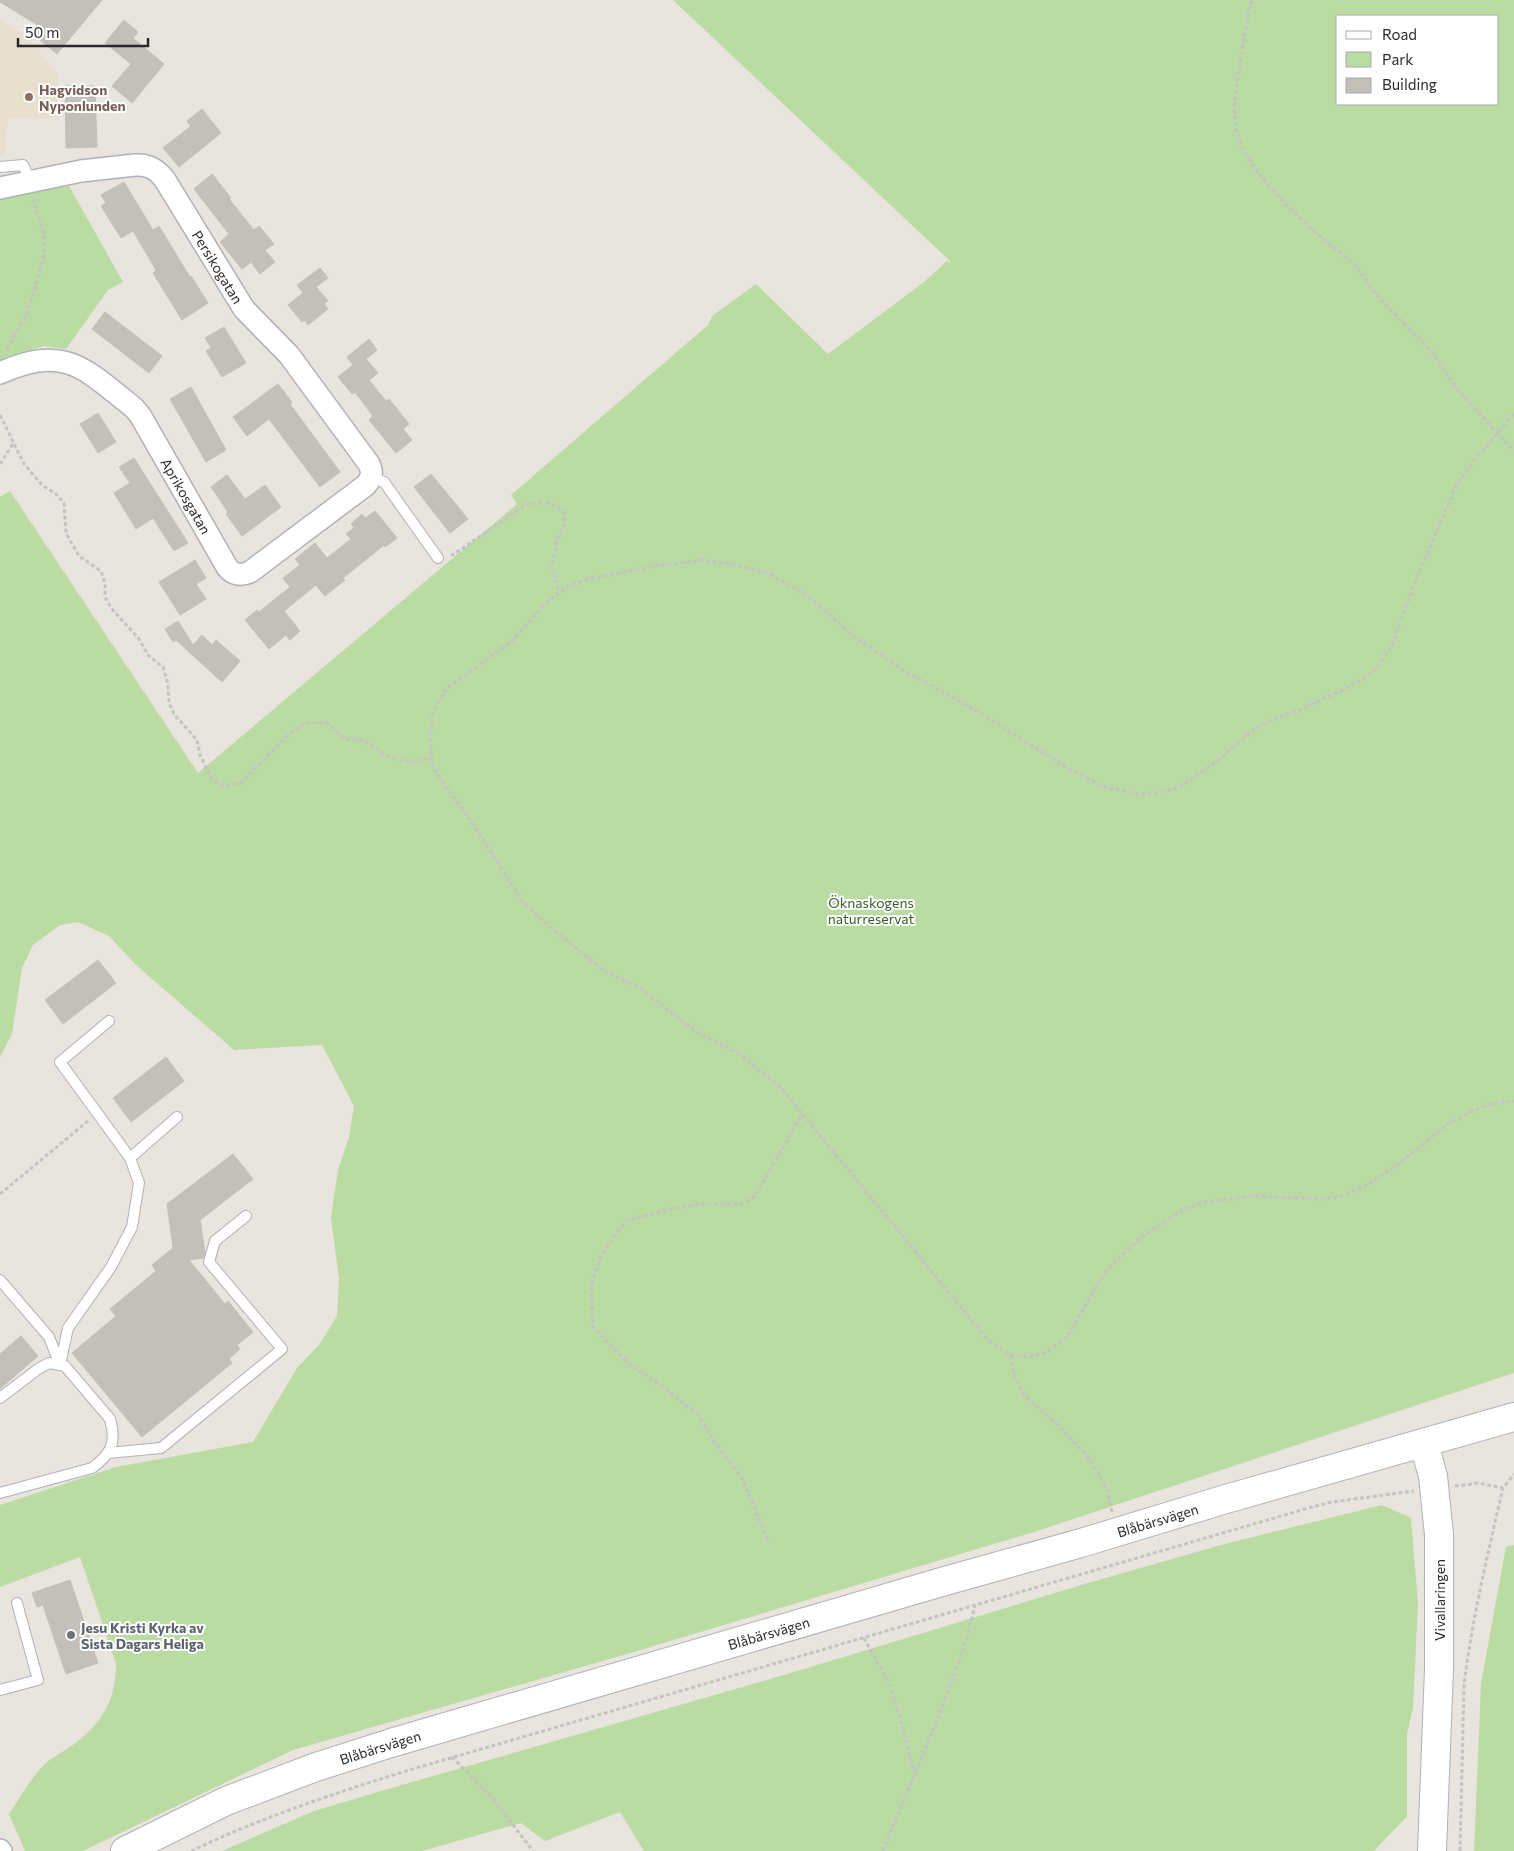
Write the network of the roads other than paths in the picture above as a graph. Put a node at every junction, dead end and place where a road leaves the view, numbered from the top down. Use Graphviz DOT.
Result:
graph roads {
  1 [pos="0,167"];
  2 [pos="31,182"];
  3 [pos="0,188"];
  4 [pos="0,373"];
  5 [pos="368,481"];
  6 [pos="438,558"];
  7 [pos="109,1021"];
  8 [pos="176,1117"];
  9 [pos="130,1158"];
  10 [pos="246,1216"];
  11 [pos="0,1280"];
  12 [pos="60,1365"];
  13 [pos="0,1398"];
  14 [pos="1514,1417"];
  15 [pos="1424,1444"];
  16 [pos="108,1453"];
  17 [pos="0,1493"];
  18 [pos="17,1603"];
  19 [pos="0,1690"];
  20 [pos="125,1851"];
  21 [pos="1432,1851"];
  1 -- 2 [label="lane"];
  2 -- 3 [label="street, Persikogatan"];
  2 -- 5 [label="street, Persikogatan"];
  4 -- 5 [label="street, Aprikosgatan"];
  5 -- 6 [label="lane"];
  7 -- 9 [label="lane"];
  8 -- 9 [label="lane"];
  9 -- 12 [label="lane"];
  10 -- 16 [label="lane"];
  11 -- 12 [label="lane"];
  12 -- 13 [label="lane"];
  12 -- 16 [label="lane"];
  14 -- 15 [label="street"];
  15 -- 20 [label="street, Blåbärsvägen"];
  15 -- 21 [label="street, Vivallaringen"];
  16 -- 17 [label="lane"];
  18 -- 19 [label="lane"];
}
